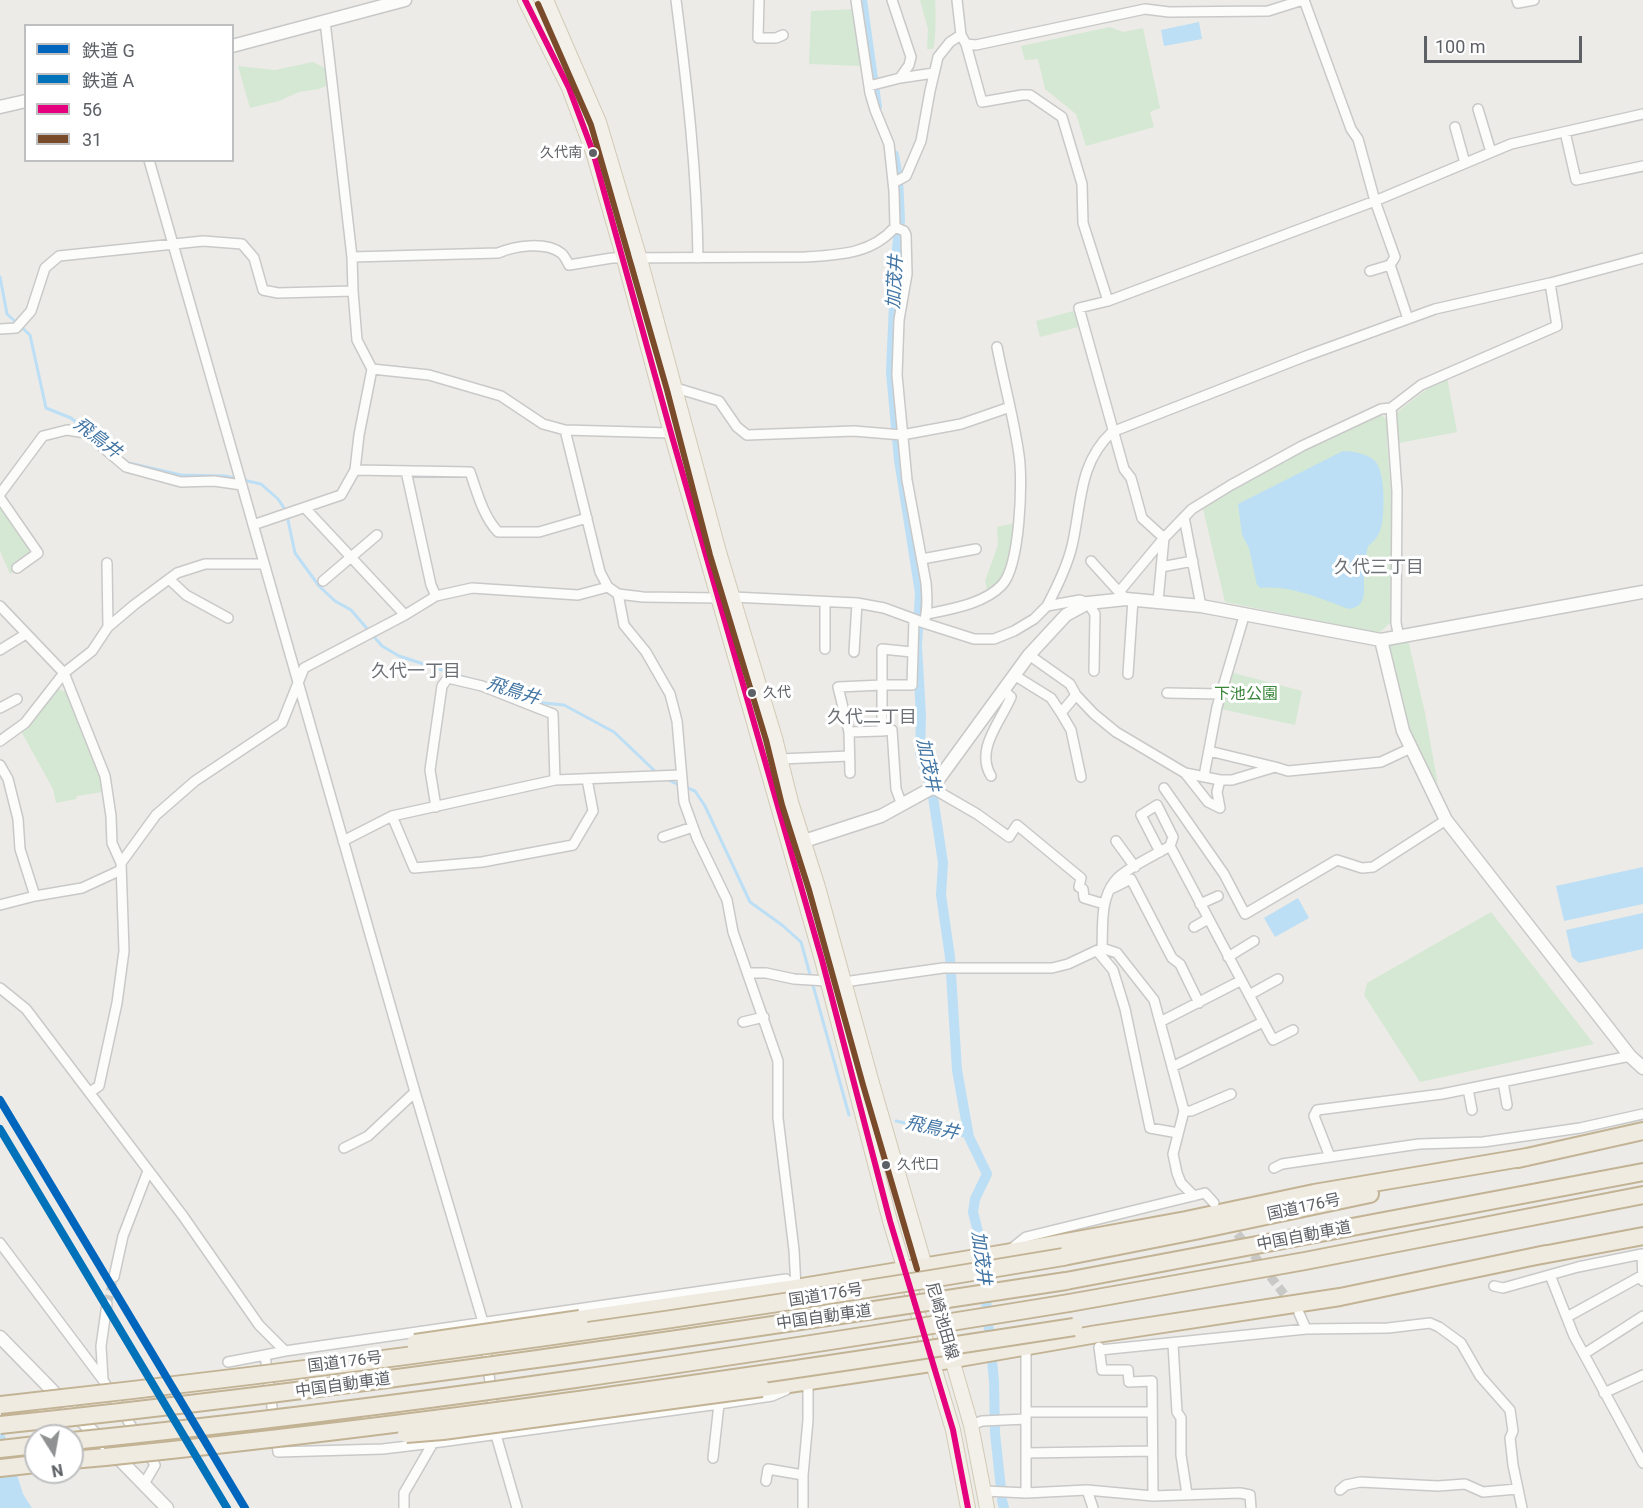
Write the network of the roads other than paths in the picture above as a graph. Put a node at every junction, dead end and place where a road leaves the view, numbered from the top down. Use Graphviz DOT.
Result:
graph roads {
  1 [pos="405,0"];
  2 [pos="525,0"];
  3 [pos="546,0"];
  4 [pos="676,0"];
  5 [pos="759,0"];
  6 [pos="856,0"];
  7 [pos="892,0"];
  8 [pos="957,0"];
  9 [pos="1304,0"];
  10 [pos="1517,0"];
  11 [pos="1534,0"];
  12 [pos="325,21"];
  13 [pos="961,35"];
  14 [pos="783,36"];
  15 [pos="966,44"];
  16 [pos="234,45"];
  17 [pos="934,73"];
  18 [pos="900,78"];
  19 [pos="869,86"];
  20 [pos="24,101"];
  21 [pos="0,107"];
  22 [pos="1478,109"];
  23 [pos="1643,114"];
  24 [pos="1455,127"];
  25 [pos="1565,132"];
  26 [pos="1491,152"];
  27 [pos="150,162"];
  28 [pos="1465,163"];
  29 [pos="1643,166"];
  30 [pos="893,183"];
  31 [pos="1375,201"];
  32 [pos="895,227"];
  33 [pos="173,244"];
  34 [pos="352,257"];
  35 [pos="698,258"];
  36 [pos="1643,258"];
  37 [pos="624,259"];
  38 [pos="640,259"];
  39 [pos="1390,264"];
  40 [pos="1370,271"];
  41 [pos="1550,283"];
  42 [pos="353,291"];
  43 [pos="1108,301"];
  44 [pos="1408,319"];
  45 [pos="0,329"];
  46 [pos="997,347"];
  47 [pos="372,369"];
  48 [pos="676,388"];
  49 [pos="1010,407"];
  50 [pos="1391,408"];
  51 [pos="565,430"];
  52 [pos="1113,432"];
  53 [pos="671,433"];
  54 [pos="902,435"];
  55 [pos="355,470"];
  56 [pos="405,471"];
  57 [pos="242,485"];
  58 [pos="0,494"];
  59 [pos="0,498"];
  60 [pos="305,508"];
  61 [pos="587,518"];
  62 [pos="1184,518"];
  63 [pos="253,525"];
  64 [pos="377,535"];
  65 [pos="1164,538"];
  66 [pos="976,549"];
  67 [pos="351,557"];
  68 [pos="922,559"];
  69 [pos="1091,561"];
  70 [pos="1193,561"];
  71 [pos="106,563"];
  72 [pos="264,564"];
  73 [pos="1161,567"];
  74 [pos="16,568"];
  75 [pos="170,579"];
  76 [pos="323,581"];
  77 [pos="608,587"];
  78 [pos="1643,592"];
  79 [pos="618,594"];
  80 [pos="436,596"];
  81 [pos="1126,596"];
  82 [pos="733,597"];
  83 [pos="719,598"];
  84 [pos="1158,601"];
  85 [pos="825,603"];
  86 [pos="857,603"];
  87 [pos="1088,603"];
  88 [pos="0,606"];
  89 [pos="1047,606"];
  90 [pos="1202,606"];
  91 [pos="1245,613"];
  92 [pos="405,615"];
  93 [pos="228,618"];
  94 [pos="922,618"];
  95 [pos="108,627"];
  96 [pos="26,634"];
  97 [pos="1399,637"];
  98 [pos="1381,640"];
  99 [pos="825,649"];
  100 [pos="0,650"];
  101 [pos="854,652"];
  102 [pos="912,652"];
  103 [pos="1029,655"];
  104 [pos="1094,671"];
  105 [pos="64,673"];
  106 [pos="1128,674"];
  107 [pos="1014,675"];
  108 [pos="297,681"];
  109 [pos="882,685"];
  110 [pos="1004,691"];
  111 [pos="1167,693"];
  112 [pos="1221,694"];
  113 [pos="1076,695"];
  114 [pos="17,699"];
  115 [pos="0,708"];
  116 [pos="1061,713"];
  117 [pos="882,731"];
  118 [pos="849,732"];
  119 [pos="0,741"];
  120 [pos="1411,748"];
  121 [pos="1209,751"];
  122 [pos="849,756"];
  123 [pos="781,759"];
  124 [pos="0,765"];
  125 [pos="1275,767"];
  126 [pos="850,773"];
  127 [pos="1185,773"];
  128 [pos="681,775"];
  129 [pos="991,776"];
  130 [pos="1204,776"];
  131 [pos="1081,777"];
  132 [pos="587,779"];
  133 [pos="555,780"];
  134 [pos="1220,780"];
  135 [pos="932,788"];
  136 [pos="1164,788"];
  137 [pos="902,805"];
  138 [pos="436,807"];
  139 [pos="392,816"];
  140 [pos="1446,820"];
  141 [pos="693,827"];
  142 [pos="663,837"];
  143 [pos="343,841"];
  144 [pos="1116,841"];
  145 [pos="803,843"];
  146 [pos="789,845"];
  147 [pos="1170,846"];
  148 [pos="1160,852"];
  149 [pos="121,866"];
  150 [pos="1135,867"];
  151 [pos="1111,887"];
  152 [pos="35,896"];
  153 [pos="1218,896"];
  154 [pos="1104,904"];
  155 [pos="1200,904"];
  156 [pos="0,905"];
  157 [pos="1208,919"];
  158 [pos="1194,927"];
  159 [pos="1254,941"];
  160 [pos="1100,950"];
  161 [pos="1228,957"];
  162 [pos="749,973"];
  163 [pos="1278,979"];
  164 [pos="828,980"];
  165 [pos="1240,981"];
  166 [pos="844,982"];
  167 [pos="0,988"];
  168 [pos="1249,995"];
  169 [pos="1199,1003"];
  170 [pos="764,1017"];
  171 [pos="743,1022"];
  172 [pos="1160,1022"];
  173 [pos="1263,1022"];
  174 [pos="1293,1030"];
  175 [pos="1630,1056"];
  176 [pos="1172,1067"];
  177 [pos="1643,1068"];
  178 [pos="1503,1082"];
  179 [pos="1468,1089"];
  180 [pos="90,1092"];
  181 [pos="415,1092"];
  182 [pos="1231,1094"];
  183 [pos="1507,1105"];
  184 [pos="1472,1110"];
  185 [pos="1184,1111"];
  186 [pos="1643,1114"];
  187 [pos="1643,1131"];
  188 [pos="1178,1133"];
  189 [pos="344,1148"];
  190 [pos="1330,1157"];
  191 [pos="1527,1157"];
  192 [pos="1274,1168"];
  193 [pos="148,1171"];
  194 [pos="1643,1172"];
  195 [pos="1643,1195"];
  196 [pos="1194,1196"];
  197 [pos="1214,1203"];
  198 [pos="1643,1236"];
  199 [pos="0,1243"];
  200 [pos="1006,1253"];
  201 [pos="1546,1254"];
  202 [pos="1642,1254"];
  203 [pos="926,1266"];
  204 [pos="905,1270"];
  205 [pos="1550,1275"];
  206 [pos="1643,1275"];
  207 [pos="114,1277"];
  208 [pos="1643,1281"];
  209 [pos="1494,1286"];
  210 [pos="796,1288"];
  211 [pos="107,1304"];
  212 [pos="1299,1313"];
  213 [pos="1430,1316"];
  214 [pos="1643,1316"];
  215 [pos="1567,1317"];
  216 [pos="483,1322"];
  217 [pos="1417,1325"];
  218 [pos="1306,1329"];
  219 [pos="0,1337"];
  220 [pos="1098,1342"];
  221 [pos="1173,1344"];
  222 [pos="1026,1346"];
  223 [pos="285,1351"];
  224 [pos="1584,1354"];
  225 [pos="265,1355"];
  226 [pos="952,1359"];
  227 [pos="228,1362"];
  228 [pos="932,1363"];
  229 [pos="1643,1375"];
  230 [pos="103,1380"];
  231 [pos="202,1382"];
  232 [pos="808,1382"];
  233 [pos="1604,1393"];
  234 [pos="719,1404"];
  235 [pos="0,1405"];
  236 [pos="1152,1412"];
  237 [pos="1026,1416"];
  238 [pos="0,1425"];
  239 [pos="971,1425"];
  240 [pos="496,1435"];
  241 [pos="84,1440"];
  242 [pos="248,1443"];
  243 [pos="433,1443"];
  244 [pos="24,1446"];
  245 [pos="0,1449"];
  246 [pos="1152,1451"];
  247 [pos="1026,1453"];
  248 [pos="714,1458"];
  249 [pos="84,1459"];
  250 [pos="1643,1463"];
  251 [pos="24,1465"];
  252 [pos="0,1468"];
  253 [pos="803,1475"];
  254 [pos="766,1481"];
  255 [pos="144,1484"];
  256 [pos="1517,1489"];
  257 [pos="1087,1490"];
  258 [pos="1340,1490"];
  259 [pos="985,1491"];
  260 [pos="1026,1493"];
  261 [pos="1187,1494"];
  262 [pos="1153,1496"];
  263 [pos="167,1508"];
  264 [pos="404,1508"];
  265 [pos="517,1508"];
  266 [pos="803,1508"];
  267 [pos="968,1508"];
  268 [pos="987,1508"];
  269 [pos="1093,1508"];
  270 [pos="1251,1508"];
  271 [pos="1521,1508"];
  1 -- 12 [label="street"];
  2 -- 37 [label="main road, 尼崎池田線"];
  3 -- 38 [label="main road, 尼崎池田線"];
  4 -- 35 [label="street"];
  5 -- 14 [label="street"];
  6 -- 19 [label="street"];
  7 -- 18 [label="street"];
  8 -- 13 [label="street"];
  9 -- 15 [label="street"];
  9 -- 31 [label="street"];
  10 -- 11 [label="street"];
  12 -- 16 [label="street"];
  12 -- 34 [label="street"];
  13 -- 15 [label="street"];
  13 -- 17 [label="street"];
  15 -- 43 [label="street"];
  17 -- 18 [label="street"];
  17 -- 30 [label="street"];
  18 -- 19 [label="street"];
  19 -- 30 [label="street"];
  20 -- 21 [label="street"];
  22 -- 26 [label="street"];
  23 -- 25 [label="street"];
  24 -- 28 [label="street"];
  25 -- 26 [label="street"];
  25 -- 29 [label="street"];
  26 -- 28 [label="street"];
  27 -- 33 [label="street"];
  28 -- 31 [label="street"];
  30 -- 32 [label="street"];
  31 -- 39 [label="street"];
  31 -- 43 [label="street"];
  32 -- 35 [label="street"];
  32 -- 54 [label="street"];
  33 -- 42 [label="street"];
  33 -- 45 [label="street"];
  33 -- 57 [label="street"];
  34 -- 37 [label="street"];
  34 -- 42 [label="street"];
  35 -- 38 [label="street"];
  36 -- 41 [label="street"];
  37 -- 38 [label="street"];
  37 -- 53 [label="main road, 尼崎池田線"];
  38 -- 48 [label="main road, 尼崎池田線"];
  39 -- 40 [label="street"];
  39 -- 44 [label="street"];
  41 -- 44 [label="street"];
  41 -- 50 [label="street"];
  42 -- 47 [label="street"];
  43 -- 52 [label="street"];
  44 -- 52 [label="street"];
  46 -- 49 [label="street"];
  47 -- 51 [label="street"];
  47 -- 55 [label="street"];
  48 -- 54 [label="street"];
  48 -- 82 [label="main road, 尼崎池田線"];
  49 -- 54 [label="street"];
  49 -- 94 [label="street"];
  50 -- 62 [label="street"];
  50 -- 97 [label="street"];
  51 -- 53 [label="street"];
  51 -- 61 [label="street"];
  52 -- 65 [label="street"];
  52 -- 89 [label="street"];
  53 -- 83 [label="main road, 尼崎池田線"];
  54 -- 68 [label="street"];
  55 -- 56 [label="street"];
  55 -- 60 [label="street"];
  56 -- 61 [label="street"];
  56 -- 80 [label="street"];
  57 -- 58 [label="street"];
  57 -- 63 [label="street"];
  59 -- 74 [label="street"];
  60 -- 63 [label="street"];
  60 -- 67 [label="street"];
  61 -- 77 [label="street"];
  62 -- 65 [label="street"];
  62 -- 70 [label="street"];
  63 -- 72 [label="street"];
  64 -- 67 [label="street"];
  65 -- 73 [label="street"];
  65 -- 81 [label="street"];
  66 -- 68 [label="street"];
  67 -- 76 [label="street"];
  67 -- 92 [label="street"];
  68 -- 94 [label="street"];
  69 -- 81 [label="street"];
  70 -- 73 [label="street"];
  70 -- 90 [label="street"];
  71 -- 95 [label="street"];
  72 -- 75 [label="street"];
  72 -- 108 [label="street"];
  73 -- 84 [label="street"];
  75 -- 93 [label="street"];
  75 -- 95 [label="street"];
  77 -- 79 [label="street"];
  77 -- 80 [label="street"];
  78 -- 97 [label="street"];
  79 -- 83 [label="street"];
  79 -- 128 [label="street"];
  80 -- 92 [label="street"];
  81 -- 84 [label="street"];
  81 -- 87 [label="street"];
  81 -- 106 [label="street"];
  82 -- 85 [label="street"];
  82 -- 123 [label="main road, 尼崎池田線"];
  83 -- 146 [label="main road, 尼崎池田線"];
  84 -- 90 [label="street"];
  85 -- 86 [label="street"];
  85 -- 99 [label="street"];
  86 -- 94 [label="street"];
  86 -- 101 [label="street"];
  87 -- 89 [label="street"];
  87 -- 103 [label="street"];
  87 -- 104 [label="street"];
  88 -- 96 [label="street"];
  89 -- 94 [label="street"];
  90 -- 91 [label="street"];
  91 -- 98 [label="street"];
  91 -- 112 [label="street"];
  92 -- 108 [label="street"];
  94 -- 102 [label="street"];
  95 -- 105 [label="street"];
  96 -- 100 [label="street"];
  96 -- 105 [label="street"];
  97 -- 98 [label="street"];
  98 -- 120 [label="street"];
  102 -- 109 [label="street"];
  102 -- 109 [label="street"];
  103 -- 107 [label="street"];
  103 -- 113 [label="street"];
  105 -- 119 [label="street"];
  105 -- 149 [label="street"];
  107 -- 110 [label="street"];
  107 -- 116 [label="street"];
  108 -- 143 [label="street"];
  108 -- 149 [label="street"];
  109 -- 117 [label="street"];
  109 -- 118 [label="street"];
  110 -- 129 [label="street"];
  110 -- 135 [label="street"];
  111 -- 112 [label="street"];
  112 -- 121 [label="street"];
  113 -- 116 [label="street"];
  113 -- 127 [label="street"];
  114 -- 115 [label="street"];
  116 -- 131 [label="street"];
  117 -- 118 [label="street"];
  117 -- 137 [label="street"];
  118 -- 122 [label="street"];
  120 -- 125 [label="street"];
  120 -- 140 [label="street"];
  121 -- 125 [label="street"];
  121 -- 130 [label="street"];
  122 -- 123 [label="street"];
  122 -- 126 [label="street"];
  123 -- 145 [label="main road, 尼崎池田線"];
  124 -- 152 [label="street"];
  125 -- 134 [label="street"];
  127 -- 130 [label="street"];
  127 -- 134 [label="street"];
  128 -- 132 [label="street"];
  128 -- 141 [label="street"];
  130 -- 134 [label="street"];
  132 -- 133 [label="street"];
  132 -- 139 [label="street"];
  133 -- 138 [label="street"];
  133 -- 138 [label="street"];
  135 -- 137 [label="street"];
  135 -- 154 [label="street"];
  136 -- 140 [label="street"];
  137 -- 145 [label="street"];
  138 -- 139 [label="street"];
  139 -- 143 [label="street"];
  140 -- 175 [label="street"];
  141 -- 142 [label="street"];
  141 -- 162 [label="street"];
  143 -- 181 [label="street"];
  144 -- 150 [label="street"];
  145 -- 146 [label="street"];
  145 -- 166 [label="main road, 尼崎池田線"];
  146 -- 164 [label="main road, 尼崎池田線"];
  147 -- 148 [label="street"];
  147 -- 148 [label="street"];
  147 -- 155 [label="street"];
  148 -- 150 [label="street"];
  149 -- 152 [label="street"];
  149 -- 180 [label="street"];
  150 -- 151 [label="street"];
  151 -- 154 [label="street"];
  151 -- 169 [label="street"];
  152 -- 156 [label="street"];
  153 -- 155 [label="street"];
  154 -- 160 [label="street"];
  155 -- 157 [label="street"];
  157 -- 158 [label="street"];
  157 -- 161 [label="street"];
  159 -- 161 [label="street"];
  160 -- 166 [label="street"];
  160 -- 172 [label="street"];
  160 -- 188 [label="street"];
  161 -- 165 [label="street"];
  162 -- 164 [label="street"];
  162 -- 170 [label="street"];
  163 -- 168 [label="street"];
  164 -- 166 [label="street"];
  164 -- 204 [label="main road, 尼崎池田線"];
  165 -- 168 [label="street"];
  165 -- 169 [label="street"];
  166 -- 203 [label="main road, 尼崎池田線"];
  167 -- 180 [label="street"];
  168 -- 173 [label="street"];
  169 -- 172 [label="street"];
  170 -- 171 [label="street"];
  170 -- 210 [label="street"];
  172 -- 176 [label="street"];
  173 -- 174 [label="street"];
  173 -- 176 [label="street"];
  175 -- 177 [label="street"];
  175 -- 178 [label="street"];
  176 -- 185 [label="street"];
  178 -- 179 [label="street"];
  178 -- 183 [label="street"];
  179 -- 184 [label="street"];
  179 -- 190 [label="street"];
  180 -- 193 [label="street"];
  181 -- 189 [label="street"];
  181 -- 216 [label="street"];
  182 -- 185 [label="street"];
  185 -- 188 [label="street"];
  186 -- 190 [label="street"];
  187 -- 191 [label="highway, 国道176号"];
  188 -- 196 [label="street"];
  190 -- 192 [label="street"];
  191 -- 200 [label="highway"];
  191 -- 231 [label="highway, 国道176号, bridge"];
  193 -- 207 [label="street"];
  193 -- 223 [label="street"];
  194 -- 238 [label="highway, 中国自動車道, bridge"];
  195 -- 241 [label="highway, 中国自動車道, bridge"];
  196 -- 197 [label="street"];
  196 -- 200 [label="street"];
  198 -- 201 [label="highway"];
  199 -- 230 [label="street"];
  200 -- 203 [label="highway"];
  201 -- 220 [label="highway"];
  201 -- 242 [label="highway, bridge"];
  202 -- 205 [label="street"];
  202 -- 206 [label="street"];
  203 -- 204 [label="highway"];
  203 -- 226 [label="main road, 尼崎池田線"];
  204 -- 210 [label="highway"];
  204 -- 228 [label="main road, 尼崎池田線"];
  205 -- 209 [label="street"];
  205 -- 215 [label="street"];
  206 -- 208 [label="street"];
  206 -- 215 [label="street"];
  210 -- 216 [label="street"];
  210 -- 231 [label="highway, bridge"];
  211 -- 230 [label="street"];
  212 -- 218 [label="street"];
  213 -- 217 [label="street"];
  214 -- 224 [label="street"];
  215 -- 224 [label="street"];
  216 -- 223 [label="street"];
  216 -- 240 [label="street"];
  217 -- 218 [label="street"];
  217 -- 256 [label="street"];
  218 -- 221 [label="street"];
  219 -- 255 [label="street"];
  220 -- 221 [label="street"];
  220 -- 222 [label="highway"];
  220 -- 236 [label="street"];
  221 -- 261 [label="street"];
  222 -- 226 [label="highway"];
  222 -- 237 [label="street"];
  223 -- 225 [label="street"];
  224 -- 233 [label="street"];
  225 -- 227 [label="street"];
  225 -- 243 [label="street"];
  226 -- 228 [label="highway"];
  226 -- 239 [label="main road, 尼崎池田線"];
  228 -- 232 [label="highway"];
  228 -- 267 [label="main road, 尼崎池田線"];
  229 -- 233 [label="street"];
  230 -- 255 [label="street"];
  231 -- 235 [label="highway, 国道176号, bridge"];
  232 -- 234 [label="street"];
  232 -- 242 [label="highway, bridge"];
  232 -- 253 [label="street"];
  233 -- 250 [label="street"];
  234 -- 240 [label="street"];
  234 -- 248 [label="street"];
  236 -- 237 [label="street"];
  236 -- 246 [label="street"];
  237 -- 239 [label="street"];
  237 -- 247 [label="street"];
  239 -- 259 [label="main road, 尼崎池田線"];
  240 -- 243 [label="street"];
  240 -- 265 [label="street"];
  242 -- 249 [label="highway, bridge"];
  243 -- 264 [label="street"];
  244 -- 245 [label="highway"];
  246 -- 247 [label="street"];
  246 -- 262 [label="street"];
  247 -- 260 [label="street"];
  251 -- 252 [label="highway"];
  253 -- 254 [label="street"];
  253 -- 266 [label="street"];
  255 -- 263 [label="street"];
  256 -- 258 [label="street"];
  256 -- 271 [label="street"];
  257 -- 260 [label="street"];
  257 -- 262 [label="street"];
  257 -- 269 [label="street"];
  259 -- 260 [label="street"];
  259 -- 268 [label="main road, 尼崎池田線"];
  261 -- 262 [label="street"];
  261 -- 270 [label="street"];
}
